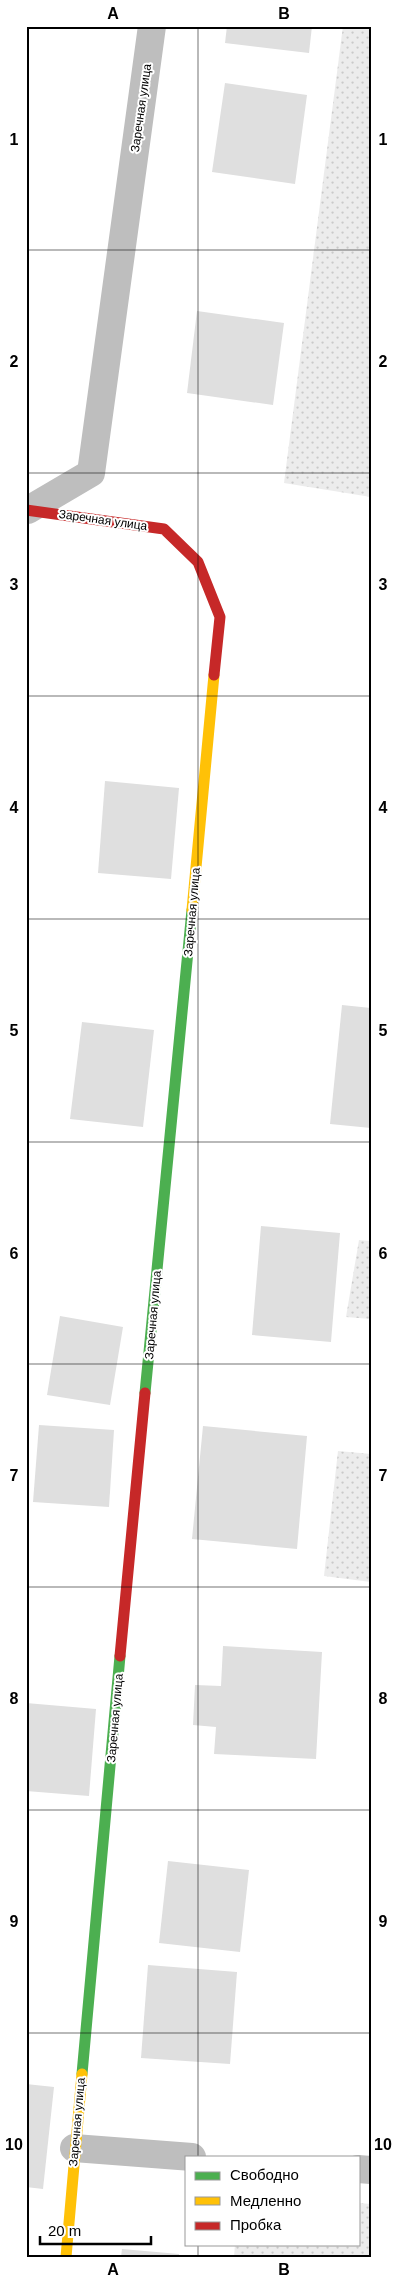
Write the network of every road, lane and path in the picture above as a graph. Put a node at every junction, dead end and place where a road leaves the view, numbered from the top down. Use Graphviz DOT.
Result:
graph roads {
  1 [pos="152,26"];
  2 [pos="27,510"];
  3 [pos="74,2148"];
  4 [pos="185,2156"];
  5 [pos="66,2257"];
  1 -- 2 [label="street, Заречная улица"];
  2 -- 3 [label="street, Заречная улица"];
  3 -- 4 [label="street"];
  3 -- 5 [label="street, Заречная улица"];
}
